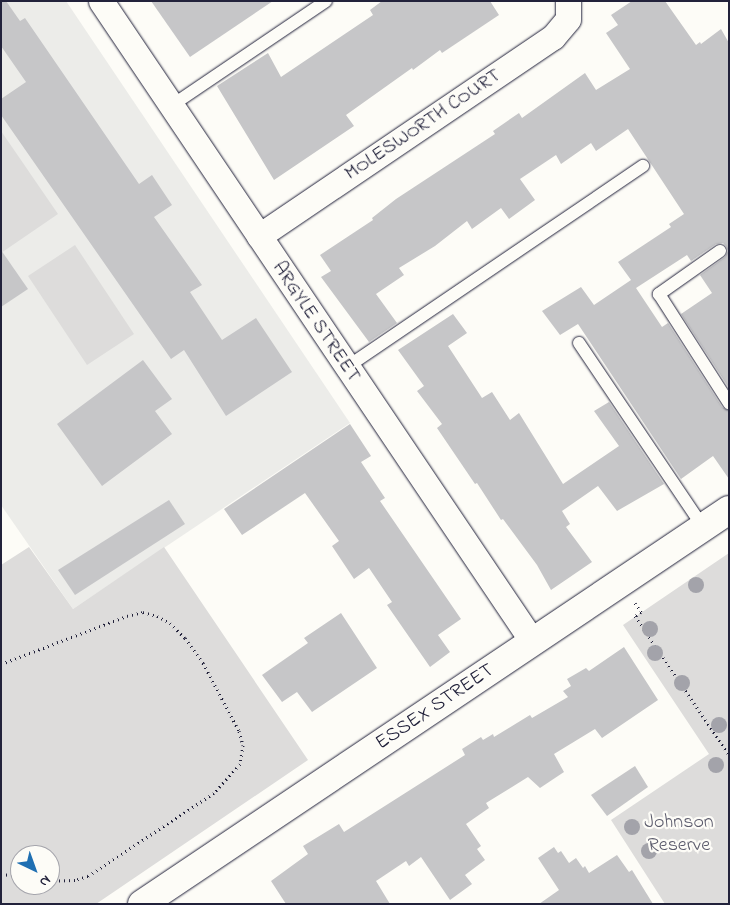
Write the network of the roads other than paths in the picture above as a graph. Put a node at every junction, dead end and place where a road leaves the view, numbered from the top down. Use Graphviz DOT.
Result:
graph roads {
  1 [pos="101,1"];
  2 [pos="326,1"];
  3 [pos="568,1"];
  4 [pos="171,106"];
  5 [pos="643,166"];
  6 [pos="259,236"];
  7 [pos="720,251"];
  8 [pos="579,343"];
  9 [pos="347,367"];
  10 [pos="729,403"];
  11 [pos="729,510"];
  12 [pos="703,527"];
  13 [pos="532,642"];
  14 [pos="142,904"];
  1 -- 4 [label="street, ARGYLE STREET"];
  2 -- 4 [label="lane"];
  3 -- 6 [label="street, MOLESWORTH COURT"];
  4 -- 6 [label="street, ARGYLE STREET"];
  5 -- 9 [label="lane"];
  6 -- 9 [label="street, ARGYLE STREET"];
  7 -- 10 [label="lane"];
  8 -- 12 [label="lane"];
  9 -- 13 [label="street, ARGYLE STREET"];
  11 -- 12 [label="street, ESSEX STREET"];
  12 -- 13 [label="street, ESSEX STREET"];
  13 -- 14 [label="street, ESSEX STREET"];
}
